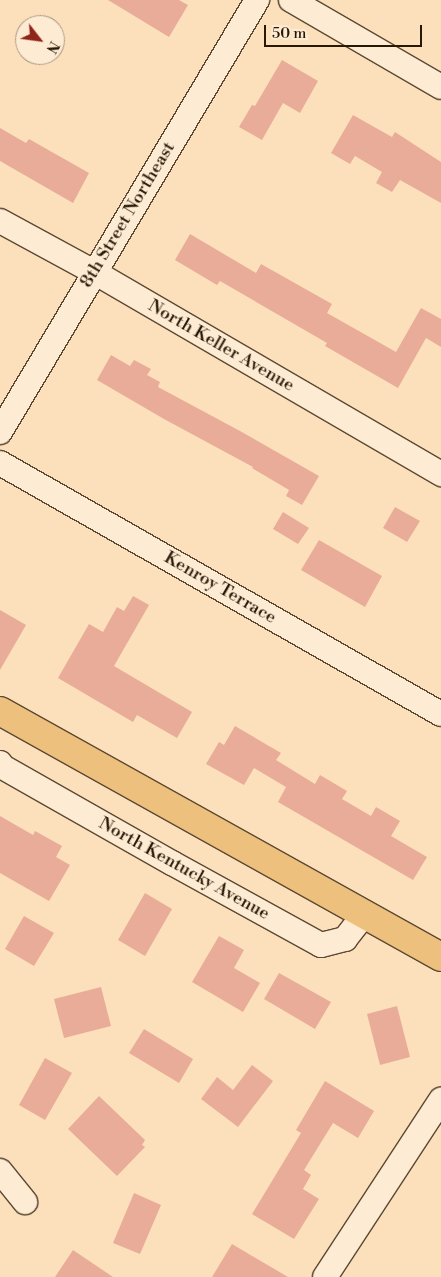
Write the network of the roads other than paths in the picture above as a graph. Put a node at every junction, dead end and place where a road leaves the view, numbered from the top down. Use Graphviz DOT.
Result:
graph roads {
  1 [pos="258,0"];
  2 [pos="290,0"];
  3 [pos="441,87"];
  4 [pos="0,221"];
  5 [pos="94,272"];
  6 [pos="0,432"];
  7 [pos="0,463"];
  8 [pos="441,474"];
  9 [pos="0,711"];
  10 [pos="441,714"];
  11 [pos="0,763"];
  12 [pos="365,913"];
  13 [pos="441,957"];
  14 [pos="441,1100"];
  15 [pos="0,1171"];
  16 [pos="25,1202"];
  17 [pos="326,1277"];
  1 -- 5 [label="street, 8th Street Northeast"];
  2 -- 3 [label="street"];
  4 -- 5 [label="street, North Keller Avenue"];
  5 -- 6 [label="street, 8th Street Northeast"];
  5 -- 8 [label="street, North Keller Avenue"];
  7 -- 10 [label="street, Kenroy Terrace"];
  9 -- 12 [label="main road"];
  11 -- 12 [label="street, North Kentucky Avenue"];
  12 -- 13 [label="main road"];
  14 -- 17 [label="street"];
  15 -- 16 [label="street"];
}
